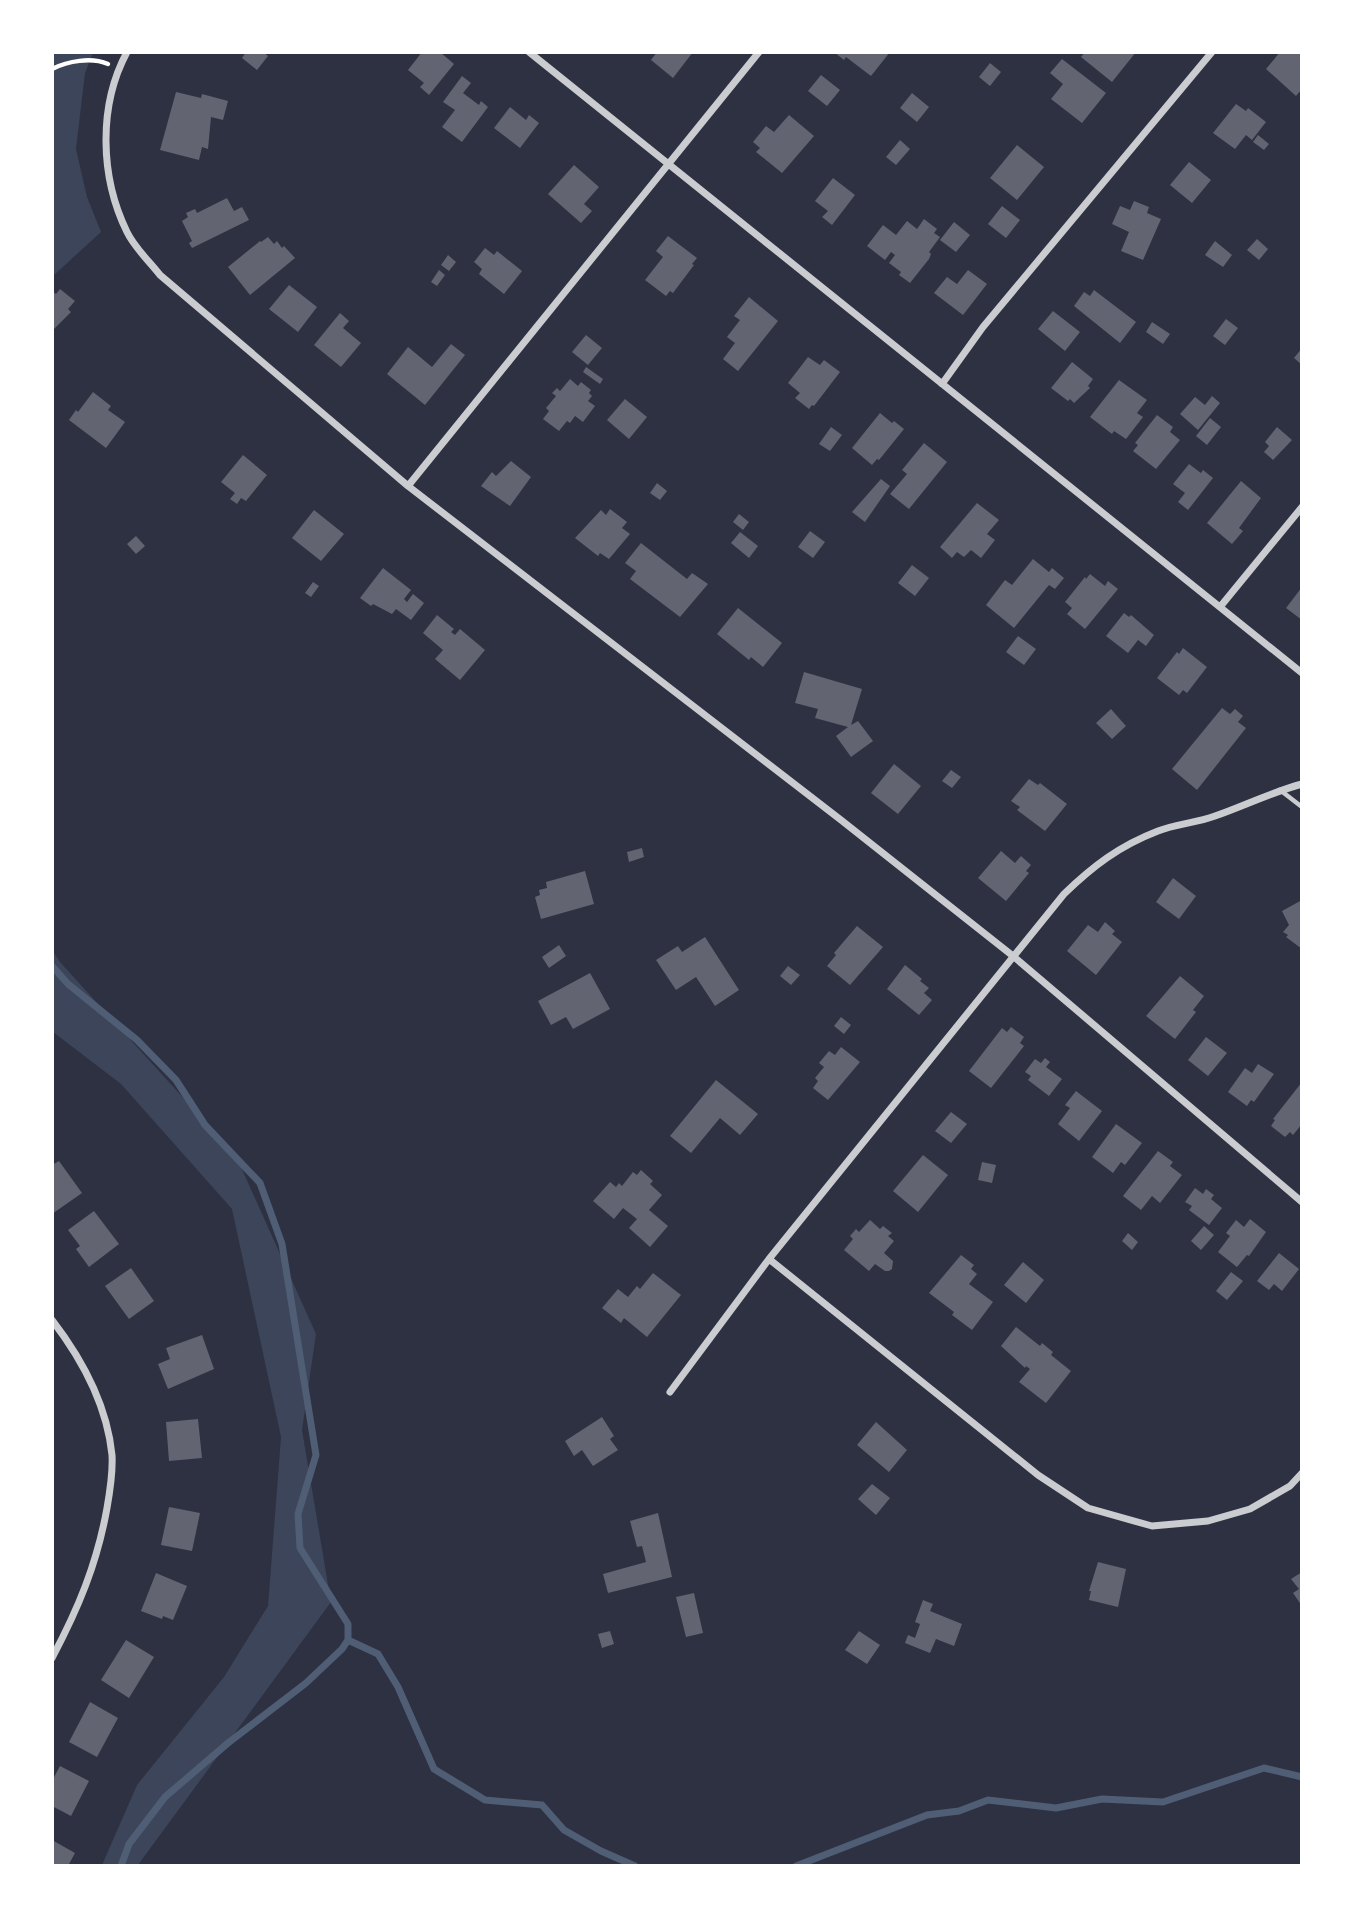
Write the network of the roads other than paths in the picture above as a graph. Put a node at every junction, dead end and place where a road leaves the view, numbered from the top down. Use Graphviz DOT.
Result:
graph roads {
  1 [pos="127,52"];
  2 [pos="529,52"];
  3 [pos="759,52"];
  4 [pos="1212,52"];
  5 [pos="668,164"];
  6 [pos="942,384"];
  7 [pos="408,486"];
  8 [pos="1301,507"];
  9 [pos="1220,607"];
  10 [pos="1301,673"];
  11 [pos="1301,784"];
  12 [pos="1280,790"];
  13 [pos="1301,807"];
  14 [pos="1013,957"];
  15 [pos="1301,1202"];
  16 [pos="769,1259"];
  17 [pos="52,1320"];
  18 [pos="670,1392"];
  19 [pos="1301,1474"];
  20 [pos="52,1658"];
  1 -- 7 [label="street"];
  2 -- 5 [label="street"];
  3 -- 5 [label="street"];
  4 -- 6 [label="street"];
  5 -- 6 [label="street"];
  5 -- 7 [label="street"];
  6 -- 9 [label="street"];
  7 -- 14 [label="street"];
  8 -- 9 [label="street"];
  9 -- 10 [label="street"];
  11 -- 12 [label="street"];
  12 -- 13 [label="lane"];
  12 -- 14 [label="street"];
  14 -- 15 [label="street"];
  14 -- 16 [label="street"];
  16 -- 18 [label="street"];
  16 -- 19 [label="street"];
  17 -- 20 [label="street"];
}
